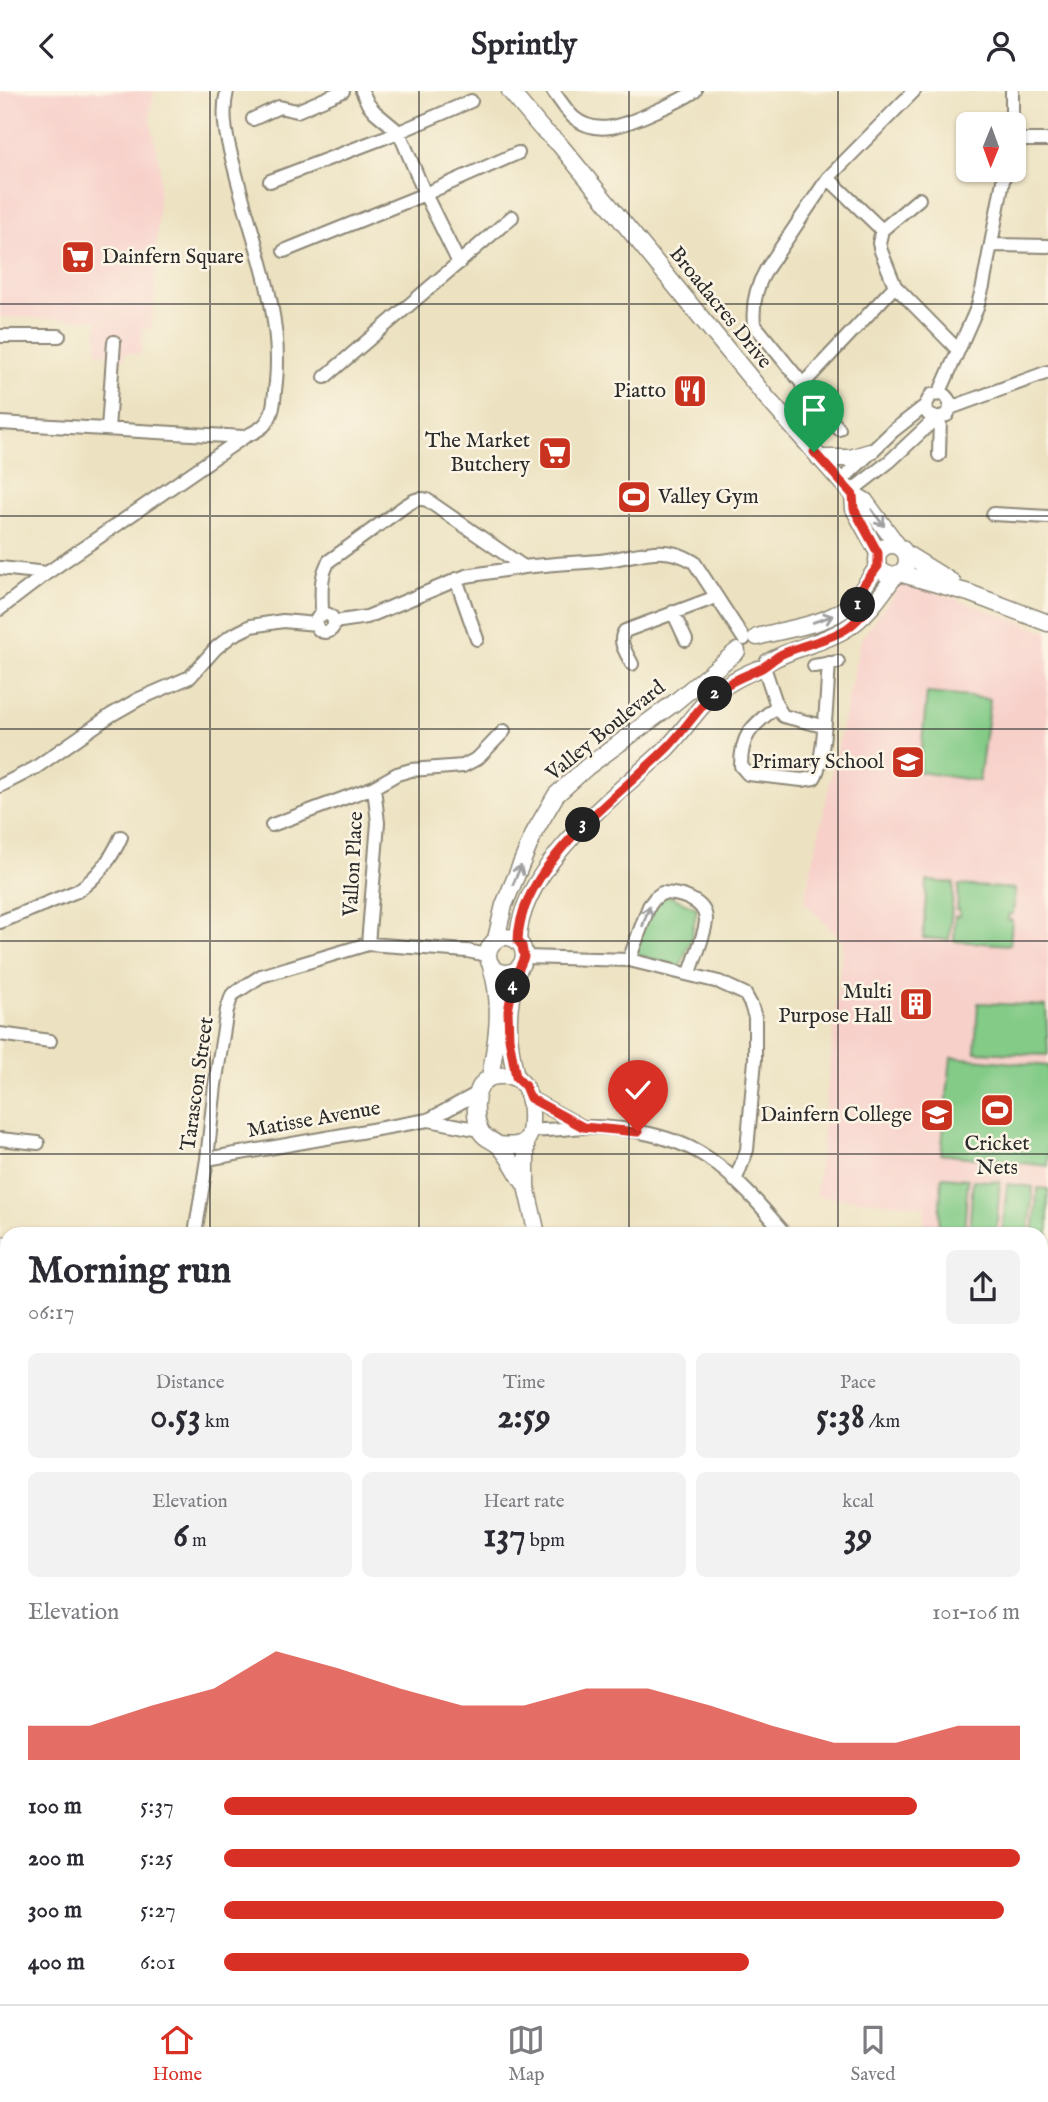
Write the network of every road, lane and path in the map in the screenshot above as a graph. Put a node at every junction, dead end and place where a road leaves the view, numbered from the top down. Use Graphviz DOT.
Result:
graph roads {
  1 [pos="227,91"];
  2 [pos="344,91"];
  3 [pos="362,91"];
  4 [pos="510,91"];
  5 [pos="521,91"];
  6 [pos="553,91"];
  7 [pos="695,91"];
  8 [pos="914,91"];
  9 [pos="1012,91"];
  10 [pos="680,95"];
  11 [pos="471,101"];
  12 [pos="1012,112"];
  13 [pos="253,119"];
  14 [pos="399,132"];
  15 [pos="1026,139"];
  16 [pos="1048,140"];
  17 [pos="559,143"];
  18 [pos="518,153"];
  19 [pos="828,178"];
  20 [pos="270,181"];
  21 [pos="1003,182"];
  22 [pos="425,194"];
  23 [pos="919,199"];
  24 [pos="512,217"];
  25 [pos="882,230"];
  26 [pos="992,245"];
  27 [pos="1048,246"];
  28 [pos="284,251"];
  29 [pos="459,263"];
  30 [pos="895,286"];
  31 [pos="0,336"];
  32 [pos="59,336"];
  33 [pos="114,342"];
  34 [pos="957,349"];
  35 [pos="1048,372"];
  36 [pos="325,377"];
  37 [pos="802,386"];
  38 [pos="939,394"];
  39 [pos="925,406"];
  40 [pos="950,408"];
  41 [pos="938,418"];
  42 [pos="0,423"];
  43 [pos="108,429"];
  44 [pos="839,429"];
  45 [pos="244,437"];
  46 [pos="873,450"];
  47 [pos="940,455"];
  48 [pos="819,458"];
  49 [pos="890,461"];
  50 [pos="848,489"];
  51 [pos="993,514"];
  52 [pos="1048,517"];
  53 [pos="902,549"];
  54 [pos="878,559"];
  55 [pos="524,567"];
  56 [pos="0,568"];
  57 [pos="47,573"];
  58 [pos="898,573"];
  59 [pos="456,579"];
  60 [pos="969,593"];
  61 [pos="716,597"];
  62 [pos="853,600"];
  63 [pos="0,609"];
  64 [pos="866,611"];
  65 [pos="673,612"];
  66 [pos="319,619"];
  67 [pos="1048,623"];
  68 [pos="477,639"];
  69 [pos="686,640"];
  70 [pos="746,642"];
  71 [pos="632,664"];
  72 [pos="763,666"];
  73 [pos="814,666"];
  74 [pos="674,703"];
  75 [pos="778,706"];
  76 [pos="689,723"];
  77 [pos="823,726"];
  78 [pos="504,731"];
  79 [pos="0,786"];
  80 [pos="374,787"];
  81 [pos="272,825"];
  82 [pos="121,837"];
  83 [pos="0,922"];
  84 [pos="496,939"];
  85 [pos="518,941"];
  86 [pos="368,944"];
  87 [pos="489,960"];
  88 [pos="629,960"];
  89 [pos="522,963"];
  90 [pos="690,974"];
  91 [pos="0,1034"];
  92 [pos="50,1041"];
  93 [pos="490,1077"];
  94 [pos="516,1077"];
  95 [pos="478,1093"];
  96 [pos="530,1098"];
  97 [pos="428,1120"];
  98 [pos="583,1127"];
  99 [pos="480,1131"];
  100 [pos="528,1136"];
  101 [pos="0,1139"];
  102 [pos="38,1143"];
  103 [pos="499,1145"];
  104 [pos="206,1159"];
  105 [pos="735,1181"];
  106 [pos="526,1186"];
  107 [pos="196,1227"];
  108 [pos="535,1227"];
  109 [pos="778,1227"];
  1 -- 45 [label="street"];
  2 -- 13 [label="street"];
  3 -- 14 [label="street"];
  4 -- 17 [label="street, Broadacres Drive"];
  5 -- 17 [label="street, Broadacres Drive"];
  6 -- 10 [label="street"];
  7 -- 10 [label="street"];
  8 -- 19 [label="street"];
  9 -- 12 [label="street"];
  11 -- 14 [label="street"];
  14 -- 20 [label="street"];
  14 -- 22 [label="street"];
  15 -- 16 [label="street"];
  17 -- 48 [label="street, Broadacres Drive"];
  18 -- 22 [label="street"];
  19 -- 25 [label="street"];
  19 -- 37 [label="street"];
  21 -- 26 [label="street"];
  22 -- 28 [label="street"];
  22 -- 29 [label="street"];
  23 -- 25 [label="street"];
  24 -- 29 [label="street"];
  25 -- 30 [label="street"];
  26 -- 27 [label="street"];
  26 -- 34 [label="street"];
  29 -- 36 [label="street"];
  30 -- 34 [label="street"];
  30 -- 37 [label="street"];
  31 -- 32 [label="street"];
  33 -- 43 [label="street"];
  34 -- 38 [label="street"];
  35 -- 40 [label="street"];
  37 -- 44 [label="street"];
  38 -- 39 [label="street"];
  38 -- 40 [label="street"];
  39 -- 41 [label="street"];
  39 -- 46 [label="street"];
  40 -- 41 [label="street"];
  41 -- 47 [label="street"];
  41 -- 49 [label="street"];
  42 -- 43 [label="street"];
  43 -- 45 [label="street"];
  45 -- 57 [label="street"];
  46 -- 48 [label="street"];
  46 -- 49 [label="street"];
  46 -- 50 [label="street"];
  48 -- 50 [label="street, Broadacres Drive"];
  49 -- 50 [label="street"];
  50 -- 53 [label="street, Broadacres Drive, one-way"];
  50 -- 54 [label="street, Broadacres Drive"];
  51 -- 52 [label="street"];
  53 -- 54 [label="street"];
  53 -- 58 [label="street"];
  53 -- 60 [label="street, Broadacres Drive"];
  54 -- 58 [label="street, Broadacres Drive"];
  54 -- 62 [label="street, Valley Boulevard"];
  55 -- 59 [label="street"];
  55 -- 61 [label="street"];
  55 -- 66 [label="street"];
  56 -- 57 [label="street"];
  57 -- 63 [label="street"];
  58 -- 60 [label="street, Broadacres Drive"];
  58 -- 64 [label="street"];
  59 -- 66 [label="street"];
  59 -- 68 [label="street"];
  60 -- 67 [label="street, Broadacres Drive"];
  61 -- 65 [label="street"];
  61 -- 70 [label="street"];
  62 -- 64 [label="street"];
  70 -- 62 [label="street, Valley Boulevard, one-way"];
  64 -- 72 [label="street"];
  65 -- 69 [label="street"];
  65 -- 71 [label="street"];
  66 -- 79 [label="street"];
  70 -- 72 [label="street"];
  70 -- 72 [label="street"];
  70 -- 74 [label="street, Valley Boulevard"];
  72 -- 75 [label="street"];
  72 -- 76 [label="street"];
  73 -- 77 [label="street"];
  74 -- 76 [label="street"];
  84 -- 74 [label="street, Valley Boulevard, one-way"];
  75 -- 77 [label="street"];
  75 -- 77 [label="street"];
  76 -- 85 [label="street"];
  78 -- 80 [label="street, Vallon Place"];
  80 -- 81 [label="street, Vallon Place"];
  80 -- 86 [label="street, Vallon Place"];
  82 -- 83 [label="street"];
  84 -- 85 [label="street"];
  84 -- 87 [label="street"];
  85 -- 89 [label="street"];
  86 -- 87 [label="street, Tarascon Street"];
  86 -- 104 [label="street, Tarascon Street"];
  87 -- 89 [label="street"];
  87 -- 93 [label="street"];
  88 -- 89 [label="street"];
  88 -- 90 [label="street"];
  88 -- 90 [label="street, one-way"];
  89 -- 94 [label="street"];
  90 -- 105 [label="street"];
  91 -- 92 [label="street"];
  93 -- 94 [label="street"];
  93 -- 95 [label="street"];
  94 -- 96 [label="street"];
  95 -- 97 [label="street, Matisse Avenue"];
  95 -- 99 [label="street"];
  96 -- 98 [label="street"];
  96 -- 100 [label="street"];
  97 -- 99 [label="street, Matisse Avenue"];
  97 -- 104 [label="street, Matisse Avenue"];
  98 -- 100 [label="street"];
  98 -- 105 [label="street"];
  99 -- 103 [label="street"];
  100 -- 103 [label="street"];
  100 -- 106 [label="street"];
  101 -- 102 [label="street"];
  103 -- 106 [label="street"];
  104 -- 107 [label="street, Tarascon Street"];
  105 -- 109 [label="street"];
  106 -- 108 [label="street"];
}
